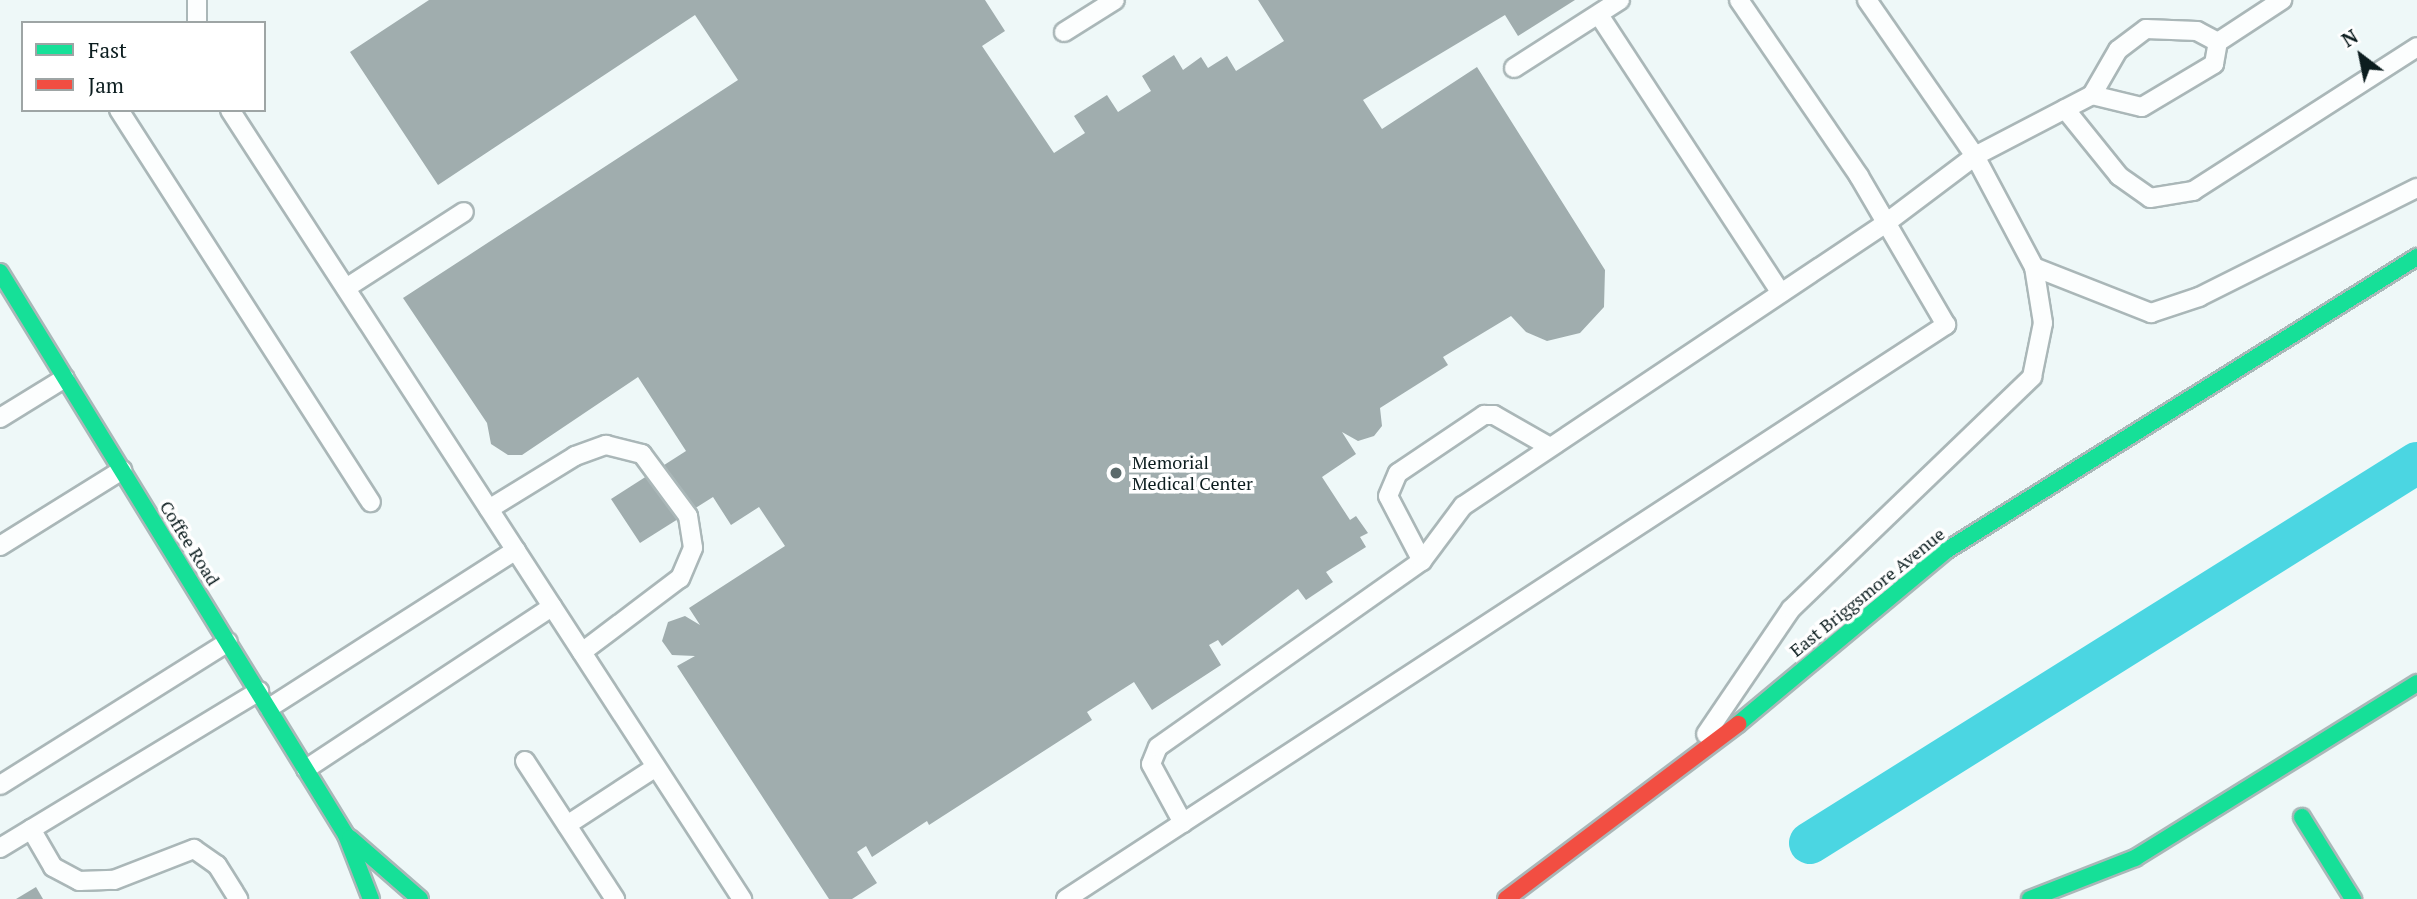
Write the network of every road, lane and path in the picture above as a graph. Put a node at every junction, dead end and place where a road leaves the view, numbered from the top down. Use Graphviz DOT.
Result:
graph roads {
  1 [pos="197,0"];
  2 [pos="1115,0"];
  3 [pos="1620,0"];
  4 [pos="1739,0"];
  5 [pos="1867,0"];
  6 [pos="2282,0"];
  7 [pos="1599,15"];
  8 [pos="197,21"];
  9 [pos="1063,32"];
  10 [pos="2218,42"];
  11 [pos="2417,47"];
  12 [pos="1514,68"];
  13 [pos="2092,95"];
  14 [pos="2065,109"];
  15 [pos="120,112"];
  16 [pos="231,112"];
  17 [pos="1975,156"];
  18 [pos="2417,188"];
  19 [pos="464,212"];
  20 [pos="1886,223"];
  21 [pos="2417,257"];
  22 [pos="2034,267"];
  23 [pos="0,272"];
  24 [pos="346,288"];
  25 [pos="1781,293"];
  26 [pos="65,377"];
  27 [pos="0,418"];
  28 [pos="1550,447"];
  29 [pos="122,470"];
  30 [pos="371,502"];
  31 [pos="489,509"];
  32 [pos="0,545"];
  33 [pos="516,550"];
  34 [pos="1422,561"];
  35 [pos="552,607"];
  36 [pos="228,642"];
  37 [pos="582,652"];
  38 [pos="2417,683"];
  39 [pos="259,691"];
  40 [pos="269,708"];
  41 [pos="525,761"];
  42 [pos="656,767"];
  43 [pos="306,769"];
  44 [pos="1679,773"];
  45 [pos="0,785"];
  46 [pos="2302,817"];
  47 [pos="1183,823"];
  48 [pos="567,825"];
  49 [pos="31,829"];
  50 [pos="346,835"];
  51 [pos="0,848"];
  52 [pos="2070,892"];
  53 [pos="239,899"];
  54 [pos="371,899"];
  55 [pos="420,899"];
  56 [pos="615,899"];
  57 [pos="742,899"];
  58 [pos="1066,899"];
  59 [pos="1506,899"];
  60 [pos="2031,899"];
  61 [pos="2353,899"];
  1 -- 8 [label="lane"];
  2 -- 9 [label="lane"];
  3 -- 7 [label="lane"];
  4 -- 20 [label="lane"];
  5 -- 17 [label="lane"];
  6 -- 10 [label="lane"];
  7 -- 12 [label="lane"];
  7 -- 25 [label="lane"];
  10 -- 13 [label="lane"];
  10 -- 13 [label="lane"];
  11 -- 14 [label="lane"];
  13 -- 14 [label="lane"];
  14 -- 17 [label="lane"];
  15 -- 30 [label="lane"];
  16 -- 24 [label="lane"];
  17 -- 20 [label="lane"];
  17 -- 22 [label="lane"];
  18 -- 22 [label="lane"];
  19 -- 24 [label="lane"];
  20 -- 25 [label="lane"];
  20 -- 47 [label="lane"];
  21 -- 44 [label="main road, East Briggsmore Avenue"];
  22 -- 44 [label="lane"];
  23 -- 26 [label="main road, Coffee Road"];
  24 -- 31 [label="lane"];
  25 -- 28 [label="lane"];
  26 -- 27 [label="lane"];
  26 -- 29 [label="main road, Coffee Road"];
  28 -- 34 [label="lane"];
  28 -- 34 [label="lane"];
  29 -- 32 [label="lane"];
  29 -- 36 [label="main road, Coffee Road"];
  31 -- 33 [label="lane"];
  31 -- 37 [label="lane"];
  33 -- 35 [label="lane"];
  33 -- 40 [label="lane"];
  34 -- 47 [label="lane"];
  35 -- 37 [label="lane"];
  35 -- 43 [label="lane"];
  36 -- 39 [label="main road, Coffee Road"];
  36 -- 45 [label="lane"];
  37 -- 42 [label="lane"];
  38 -- 52 [label="main road"];
  39 -- 40 [label="main road, Coffee Road"];
  39 -- 49 [label="lane"];
  40 -- 43 [label="main road, Coffee Road"];
  41 -- 48 [label="lane"];
  42 -- 48 [label="lane"];
  42 -- 57 [label="lane"];
  43 -- 50 [label="main road, Coffee Road"];
  44 -- 59 [label="main road, East Briggsmore Avenue"];
  46 -- 61 [label="main road"];
  47 -- 58 [label="lane"];
  48 -- 56 [label="lane"];
  49 -- 51 [label="lane"];
  49 -- 53 [label="lane"];
  50 -- 54 [label="main road, Coffee Road"];
  50 -- 55 [label="main road, Coffee Road"];
  52 -- 60 [label="main road"];
}
